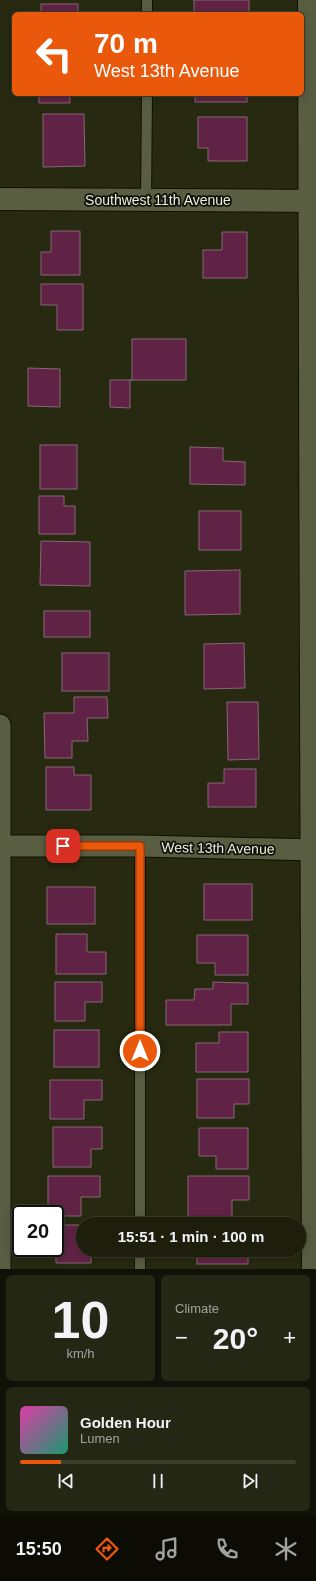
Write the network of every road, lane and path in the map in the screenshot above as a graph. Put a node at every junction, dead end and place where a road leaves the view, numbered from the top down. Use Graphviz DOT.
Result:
graph roads {
  1 [pos="147,0"];
  2 [pos="309,0"];
  3 [pos="147,12"];
  4 [pos="312,39"];
  5 [pos="147,96"];
  6 [pos="0,199"];
  7 [pos="146,200"];
  8 [pos="313,201"];
  9 [pos="0,725"];
  10 [pos="0,846"];
  11 [pos="140,846"];
  12 [pos="313,850"];
  13 [pos="140,1217"];
  14 [pos="140,1257"];
  15 [pos="0,1269"];
  16 [pos="140,1269"];
  17 [pos="313,1269"];
  1 -- 3 [label="lane"];
  2 -- 4 [label="main road"];
  4 -- 8 [label="main road"];
  5 -- 7 [label="lane"];
  6 -- 7 [label="main road, Southwest 11th Avenue"];
  7 -- 8 [label="main road, Southwest 11th Avenue"];
  8 -- 12 [label="main road"];
  9 -- 10 [label="street"];
  10 -- 11 [label="street, West 13th Avenue"];
  10 -- 15 [label="street"];
  11 -- 12 [label="street, West 13th Avenue"];
  11 -- 13 [label="lane"];
  12 -- 17 [label="main road"];
  14 -- 16 [label="lane"];
}
